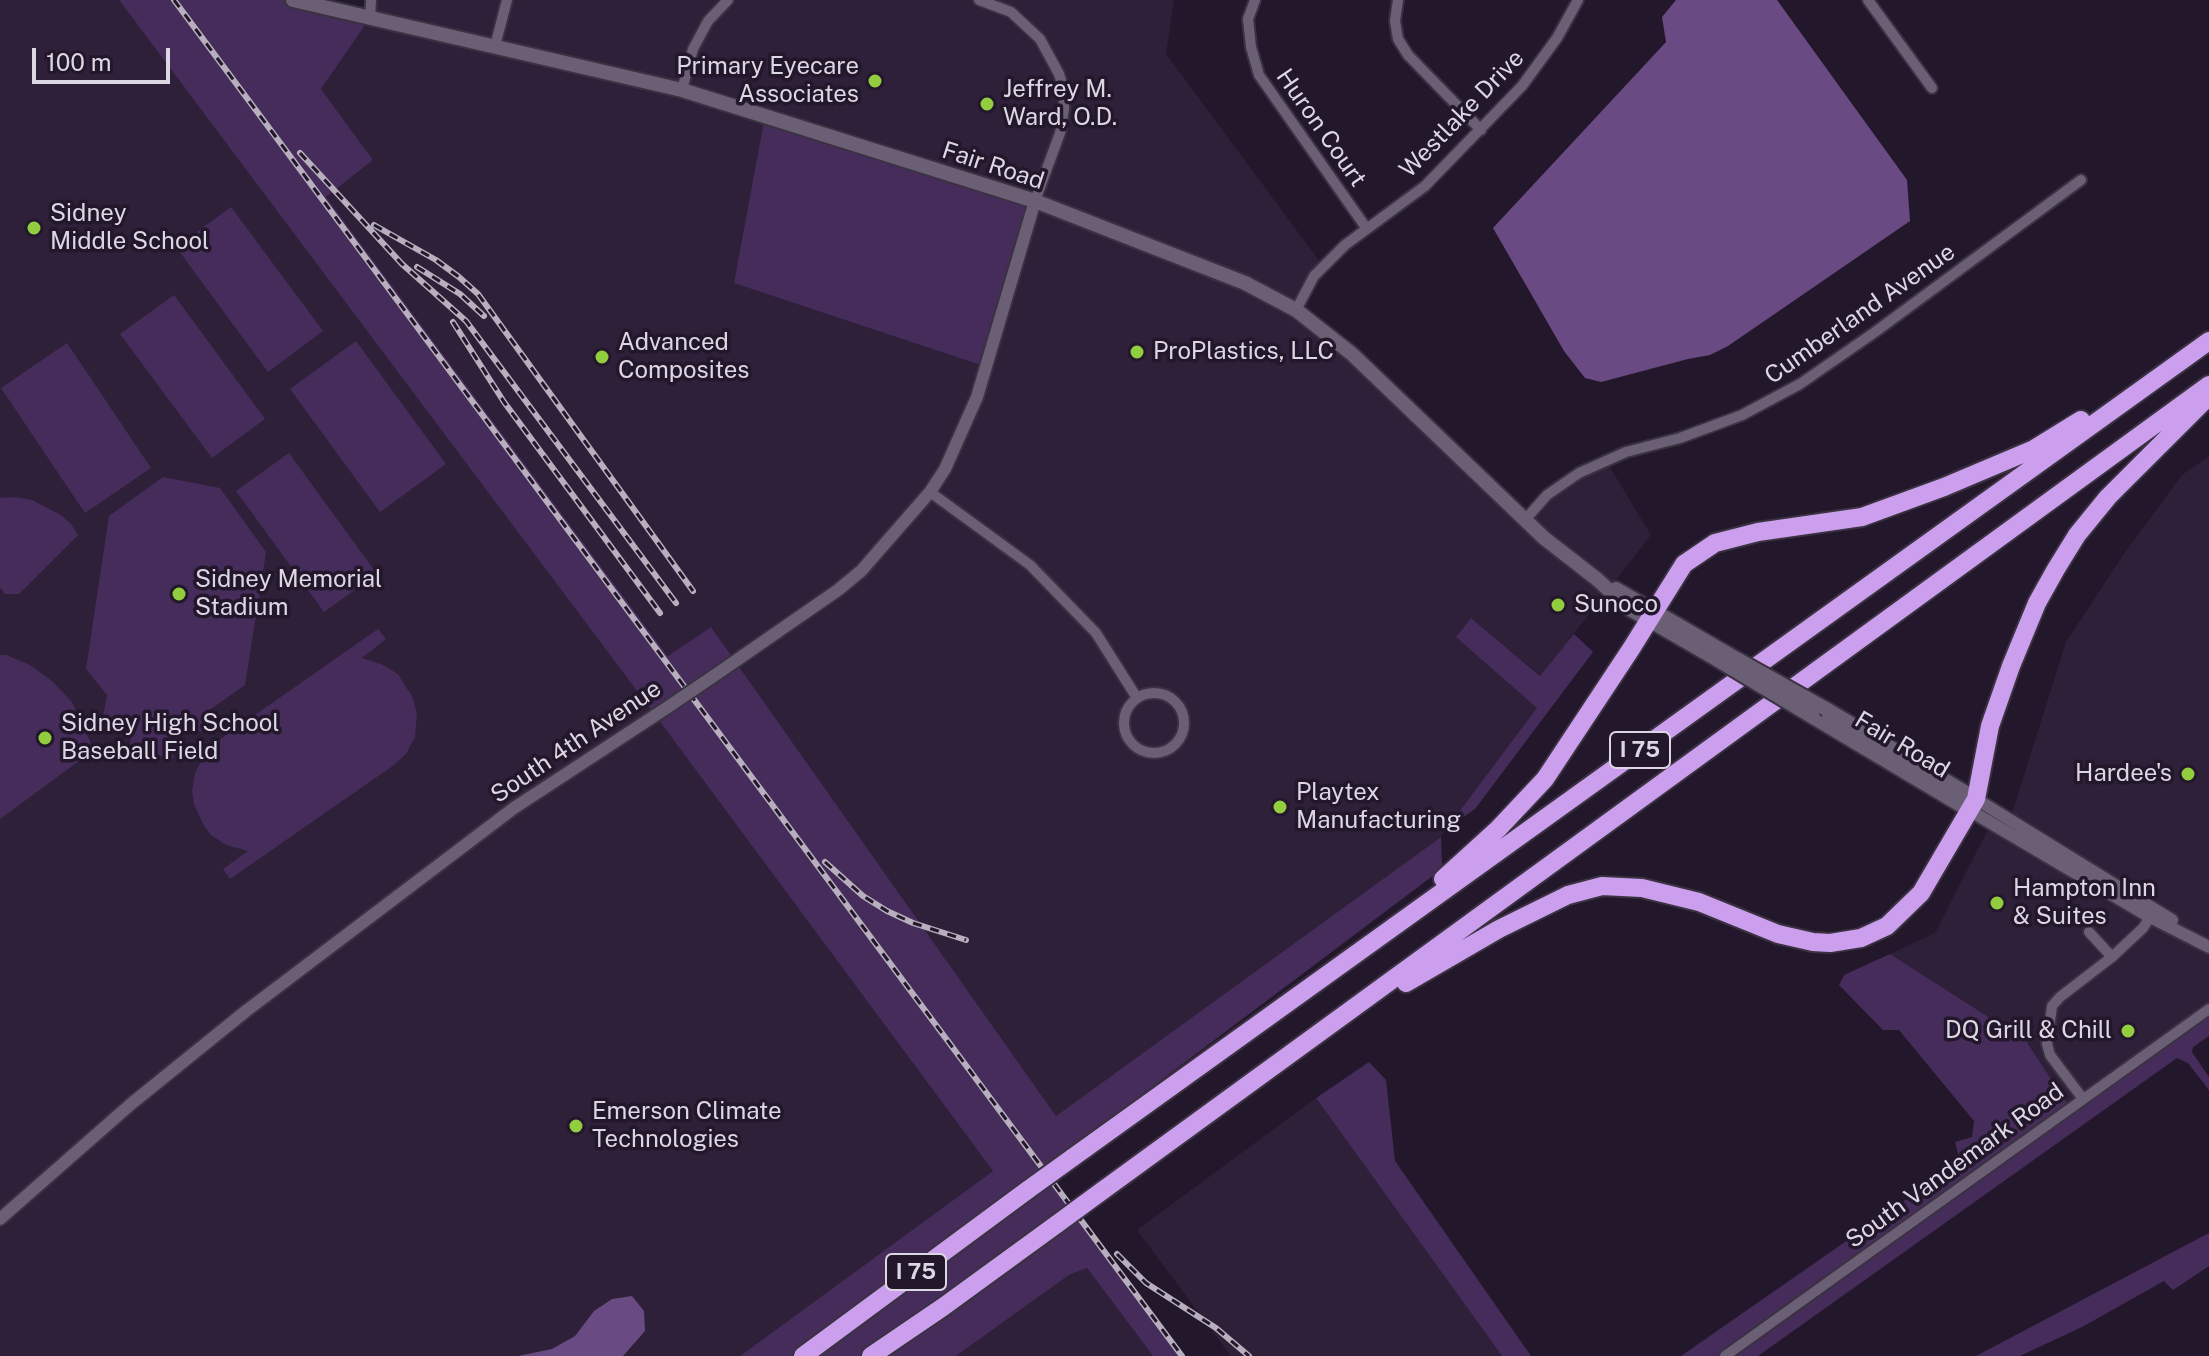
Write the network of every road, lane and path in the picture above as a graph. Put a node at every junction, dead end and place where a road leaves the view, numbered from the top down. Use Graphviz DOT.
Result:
graph roads {
  1 [pos="293,0"];
  2 [pos="371,0"];
  3 [pos="507,0"];
  4 [pos="728,0"];
  5 [pos="979,0"];
  6 [pos="1255,0"];
  7 [pos="1398,0"];
  8 [pos="1578,0"];
  9 [pos="1868,0"];
  10 [pos="370,18"];
  11 [pos="495,46"];
  12 [pos="1932,88"];
  13 [pos="682,90"];
  14 [pos="1481,130"];
  15 [pos="2081,180"];
  16 [pos="1035,201"];
  17 [pos="1367,229"];
  18 [pos="1296,310"];
  19 [pos="2209,341"];
  20 [pos="2184,360"];
  21 [pos="2209,385"];
  22 [pos="2209,396"];
  23 [pos="930,492"];
  24 [pos="1525,520"];
  25 [pos="1651,616"];
  26 [pos="1137,698"];
  27 [pos="1973,805"];
  28 [pos="2150,917"];
  29 [pos="2089,932"];
  30 [pos="2209,945"];
  31 [pos="2112,957"];
  32 [pos="1288,1002"];
  33 [pos="2209,1009"];
  34 [pos="1282,1061"];
  35 [pos="2083,1099"];
  36 [pos="0,1219"];
  37 [pos="803,1356"];
  38 [pos="871,1356"];
  39 [pos="1725,1356"];
  1 -- 10 [label="main road, Fair Road"];
  2 -- 10 [label="street"];
  3 -- 11 [label="street"];
  4 -- 13 [label="street"];
  5 -- 16 [label="street"];
  6 -- 17 [label="street, Huron Court"];
  7 -- 14 [label="street"];
  8 -- 14 [label="street, Westlake Drive"];
  9 -- 12 [label="street"];
  10 -- 11 [label="main road, Fair Road"];
  11 -- 13 [label="main road, Fair Road"];
  13 -- 16 [label="main road, Fair Road"];
  14 -- 17 [label="street, Westlake Drive"];
  15 -- 24 [label="street, Cumberland Avenue"];
  16 -- 18 [label="main road, Fair Road"];
  16 -- 23 [label="street, South 4th Avenue"];
  17 -- 18 [label="street, Westlake Drive"];
  18 -- 24 [label="main road, Fair Road"];
  19 -- 20 [label="highway, I 75"];
  20 -- 25 [label="highway"];
  20 -- 32 [label="highway, I 75"];
  21 -- 34 [label="highway, I 75"];
  22 -- 27 [label="highway"];
  23 -- 26 [label="street"];
  23 -- 36 [label="street, South 4th Avenue, bridge"];
  24 -- 25 [label="main road, Fair Road"];
  25 -- 27 [label="main road, Fair Road, bridge"];
  25 -- 32 [label="highway"];
  26 -- 26 [label="street"];
  27 -- 28 [label="street, Fair Road"];
  27 -- 30 [label="street, Fair Road"];
  27 -- 34 [label="highway"];
  28 -- 30 [label="street, Fair Road"];
  28 -- 31 [label="street"];
  29 -- 31 [label="street"];
  31 -- 35 [label="street"];
  32 -- 37 [label="highway, I 75, bridge"];
  33 -- 35 [label="street, South Vandemark Road"];
  34 -- 38 [label="highway, I 75, bridge"];
  35 -- 39 [label="street, South Vandemark Road"];
}
